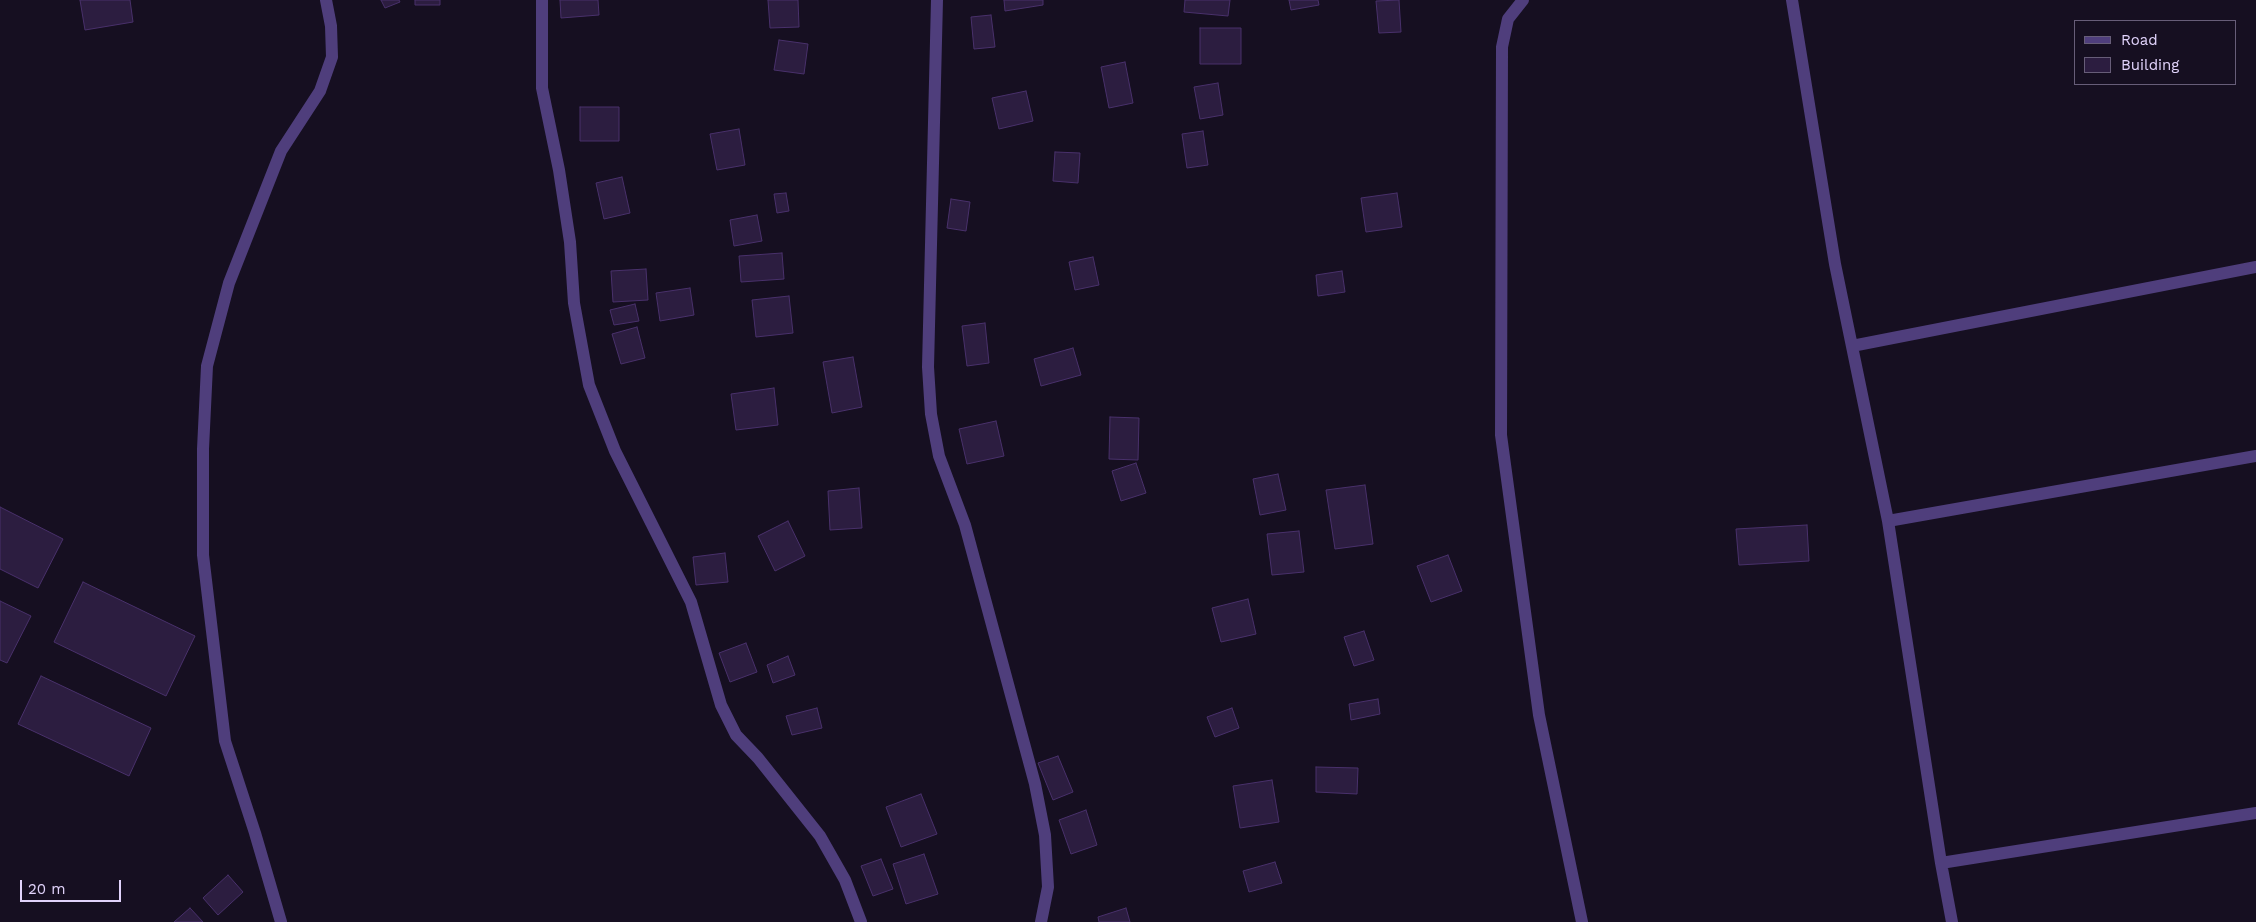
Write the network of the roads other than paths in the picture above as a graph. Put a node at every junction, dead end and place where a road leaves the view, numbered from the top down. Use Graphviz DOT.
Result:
graph roads {
  1 [pos="326,0"];
  2 [pos="542,0"];
  3 [pos="937,0"];
  4 [pos="1522,0"];
  5 [pos="1792,0"];
  6 [pos="2256,266"];
  7 [pos="1852,346"];
  8 [pos="2256,456"];
  9 [pos="1888,521"];
  10 [pos="2256,813"];
  11 [pos="1941,863"];
  12 [pos="281,922"];
  13 [pos="861,922"];
  14 [pos="1041,922"];
  15 [pos="1582,922"];
  16 [pos="1952,922"];
  1 -- 12 [label="street"];
  2 -- 13 [label="street"];
  3 -- 14 [label="street"];
  4 -- 15 [label="street"];
  5 -- 7 [label="street"];
  6 -- 7 [label="street"];
  7 -- 9 [label="street"];
  8 -- 9 [label="street"];
  9 -- 11 [label="street"];
  10 -- 11 [label="street"];
  11 -- 16 [label="street"];
}
